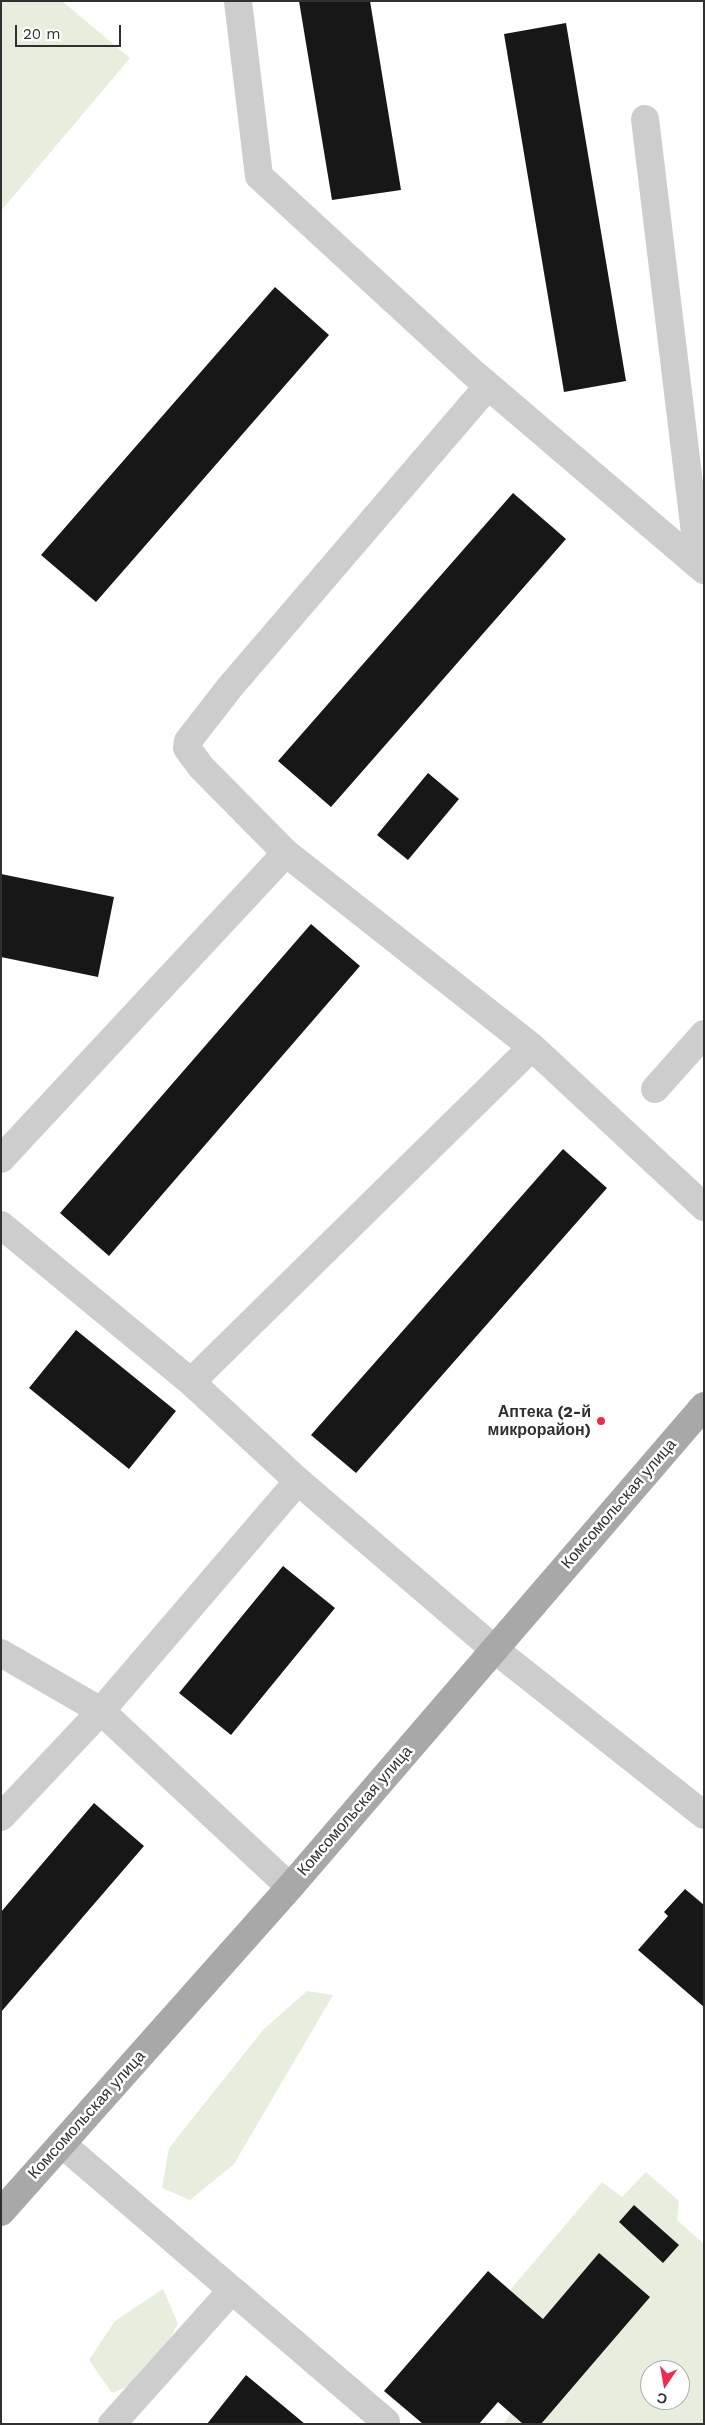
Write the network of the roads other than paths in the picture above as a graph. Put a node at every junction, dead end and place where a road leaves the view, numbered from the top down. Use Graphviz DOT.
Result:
graph roads {
  1 [pos="238,1"];
  2 [pos="645,119"];
  3 [pos="488,386"];
  4 [pos="701,568"];
  5 [pos="286,853"];
  6 [pos="704,1034"];
  7 [pos="532,1047"];
  8 [pos="654,1089"];
  9 [pos="1,1158"];
  10 [pos="704,1207"];
  11 [pos="1,1225"];
  12 [pos="191,1382"];
  13 [pos="704,1406"];
  14 [pos="298,1481"];
  15 [pos="494,1649"];
  16 [pos="1,1654"];
  17 [pos="101,1712"];
  18 [pos="704,1815"];
  19 [pos="1,1817"];
  20 [pos="290,1887"];
  21 [pos="62,2144"];
  22 [pos="1,2212"];
  23 [pos="232,2290"];
  24 [pos="386,2422"];
  25 [pos="112,2424"];
  1 -- 3 [label="lane"];
  2 -- 4 [label="lane"];
  3 -- 4 [label="lane"];
  3 -- 5 [label="lane"];
  5 -- 7 [label="lane"];
  5 -- 9 [label="lane"];
  6 -- 8 [label="lane"];
  7 -- 10 [label="lane"];
  7 -- 12 [label="lane"];
  11 -- 12 [label="lane"];
  12 -- 14 [label="lane"];
  13 -- 15 [label="main road, Комсомольская улица"];
  14 -- 15 [label="lane"];
  14 -- 17 [label="lane"];
  15 -- 18 [label="lane"];
  15 -- 20 [label="main road, Комсомольская улица"];
  16 -- 17 [label="lane"];
  17 -- 19 [label="lane"];
  17 -- 20 [label="lane"];
  20 -- 21 [label="main road, Комсомольская улица"];
  21 -- 22 [label="main road, Комсомольская улица"];
  21 -- 23 [label="lane"];
  23 -- 24 [label="lane"];
  23 -- 25 [label="lane"];
}
